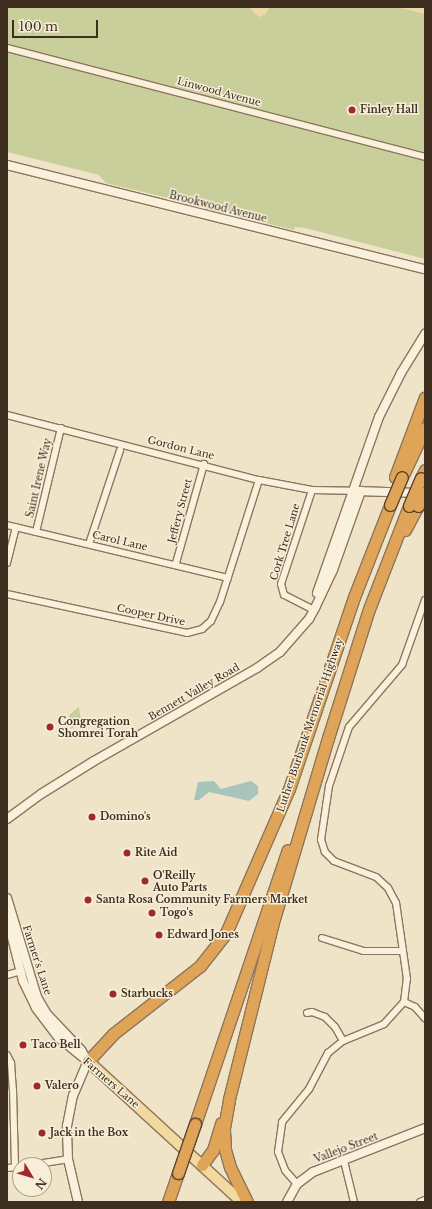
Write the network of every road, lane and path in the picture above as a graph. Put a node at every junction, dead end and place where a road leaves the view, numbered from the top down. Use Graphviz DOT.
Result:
graph roads {
  1 [pos="7,48"];
  2 [pos="425,158"];
  3 [pos="7,165"];
  4 [pos="425,269"];
  5 [pos="425,334"];
  6 [pos="425,398"];
  7 [pos="7,415"];
  8 [pos="61,428"];
  9 [pos="425,428"];
  10 [pos="120,450"];
  11 [pos="204,464"];
  12 [pos="423,474"];
  13 [pos="398,477"];
  14 [pos="259,480"];
  15 [pos="312,490"];
  16 [pos="351,491"];
  17 [pos="361,491"];
  18 [pos="425,493"];
  19 [pos="413,506"];
  20 [pos="7,525"];
  21 [pos="16,527"];
  22 [pos="36,532"];
  23 [pos="89,544"];
  24 [pos="7,563"];
  25 [pos="176,564"];
  26 [pos="228,578"];
  27 [pos="7,594"];
  28 [pos="425,600"];
  29 [pos="310,608"];
  30 [pos="303,625"];
  31 [pos="328,738"];
  32 [pos="7,819"];
  33 [pos="7,898"];
  34 [pos="7,918"];
  35 [pos="322,938"];
  36 [pos="403,951"];
  37 [pos="21,971"];
  38 [pos="7,976"];
  39 [pos="404,1002"];
  40 [pos="307,1013"];
  41 [pos="425,1018"];
  42 [pos="343,1041"];
  43 [pos="7,1055"];
  44 [pos="88,1061"];
  45 [pos="229,1099"];
  46 [pos="425,1128"];
  47 [pos="17,1157"];
  48 [pos="68,1159"];
  49 [pos="344,1161"];
  50 [pos="52,1162"];
  51 [pos="202,1165"];
  52 [pos="297,1184"];
  53 [pos="425,1200"];
  54 [pos="78,1202"];
  55 [pos="168,1202"];
  56 [pos="242,1202"];
  57 [pos="247,1202"];
  58 [pos="287,1202"];
  59 [pos="354,1202"];
  60 [pos="420,1202"];
  1 -- 2 [label="street, Linwood Avenue"];
  3 -- 4 [label="street, Brookwood Avenue"];
  5 -- 16 [label="street, Bennett Valley Road"];
  6 -- 13 [label="highway"];
  7 -- 8 [label="street, Gordon Lane"];
  8 -- 11 [label="street, Gordon Lane"];
  8 -- 22 [label="street, Saint Irene Way"];
  9 -- 13 [label="highway, Luther Burbank Memorial Highway"];
  10 -- 23 [label="street"];
  11 -- 14 [label="street, Gordon Lane"];
  11 -- 25 [label="street, Jeffery Street"];
  12 -- 19 [label="highway, Luther Burbank Memorial Highway, bridge"];
  13 -- 44 [label="highway, Luther Burbank Memorial Highway, bridge"];
  14 -- 15 [label="street, Gordon Lane"];
  14 -- 26 [label="street, Cooper Drive"];
  15 -- 16 [label="street, Gordon Lane"];
  15 -- 29 [label="street, Cork Tree Lane"];
  16 -- 17 [label="street"];
  16 -- 29 [label="street, Bennett Valley Road"];
  17 -- 18 [label="street"];
  17 -- 30 [label="street, Bennett Valley Road"];
  18 -- 19 [label="highway, bridge"];
  19 -- 31 [label="highway, Luther Burbank Memorial Highway"];
  20 -- 21 [label="street, Carol Lane"];
  21 -- 22 [label="street, Carol Lane"];
  21 -- 24 [label="street"];
  22 -- 23 [label="street, Carol Lane"];
  23 -- 25 [label="street, Carol Lane"];
  25 -- 26 [label="street, Carol Lane"];
  26 -- 27 [label="street, Cooper Drive"];
  28 -- 36 [label="street"];
  29 -- 30 [label="street, Bennett Valley Road"];
  30 -- 32 [label="street, Bennett Valley Road"];
  31 -- 45 [label="highway"];
  31 -- 55 [label="highway, bridge"];
  33 -- 44 [label="street, Farmer's Lane"];
  34 -- 37 [label="street, Farmers Lane"];
  35 -- 36 [label="street"];
  36 -- 39 [label="street"];
  37 -- 38 [label="street"];
  37 -- 44 [label="street, Farmers Lane"];
  39 -- 41 [label="street"];
  39 -- 42 [label="street"];
  40 -- 42 [label="street"];
  42 -- 52 [label="street"];
  43 -- 47 [label="street"];
  44 -- 48 [label="street"];
  44 -- 51 [label="main road, Farmers Lane"];
  45 -- 51 [label="highway"];
  45 -- 57 [label="highway"];
  46 -- 49 [label="street, Vallejo Street"];
  48 -- 50 [label="street"];
  48 -- 54 [label="street"];
  49 -- 52 [label="street, Vallejo Street"];
  49 -- 59 [label="street"];
  51 -- 56 [label="main road, Farmers Lane"];
  52 -- 58 [label="street, Vallejo Street"];
  53 -- 60 [label="street"];
}
